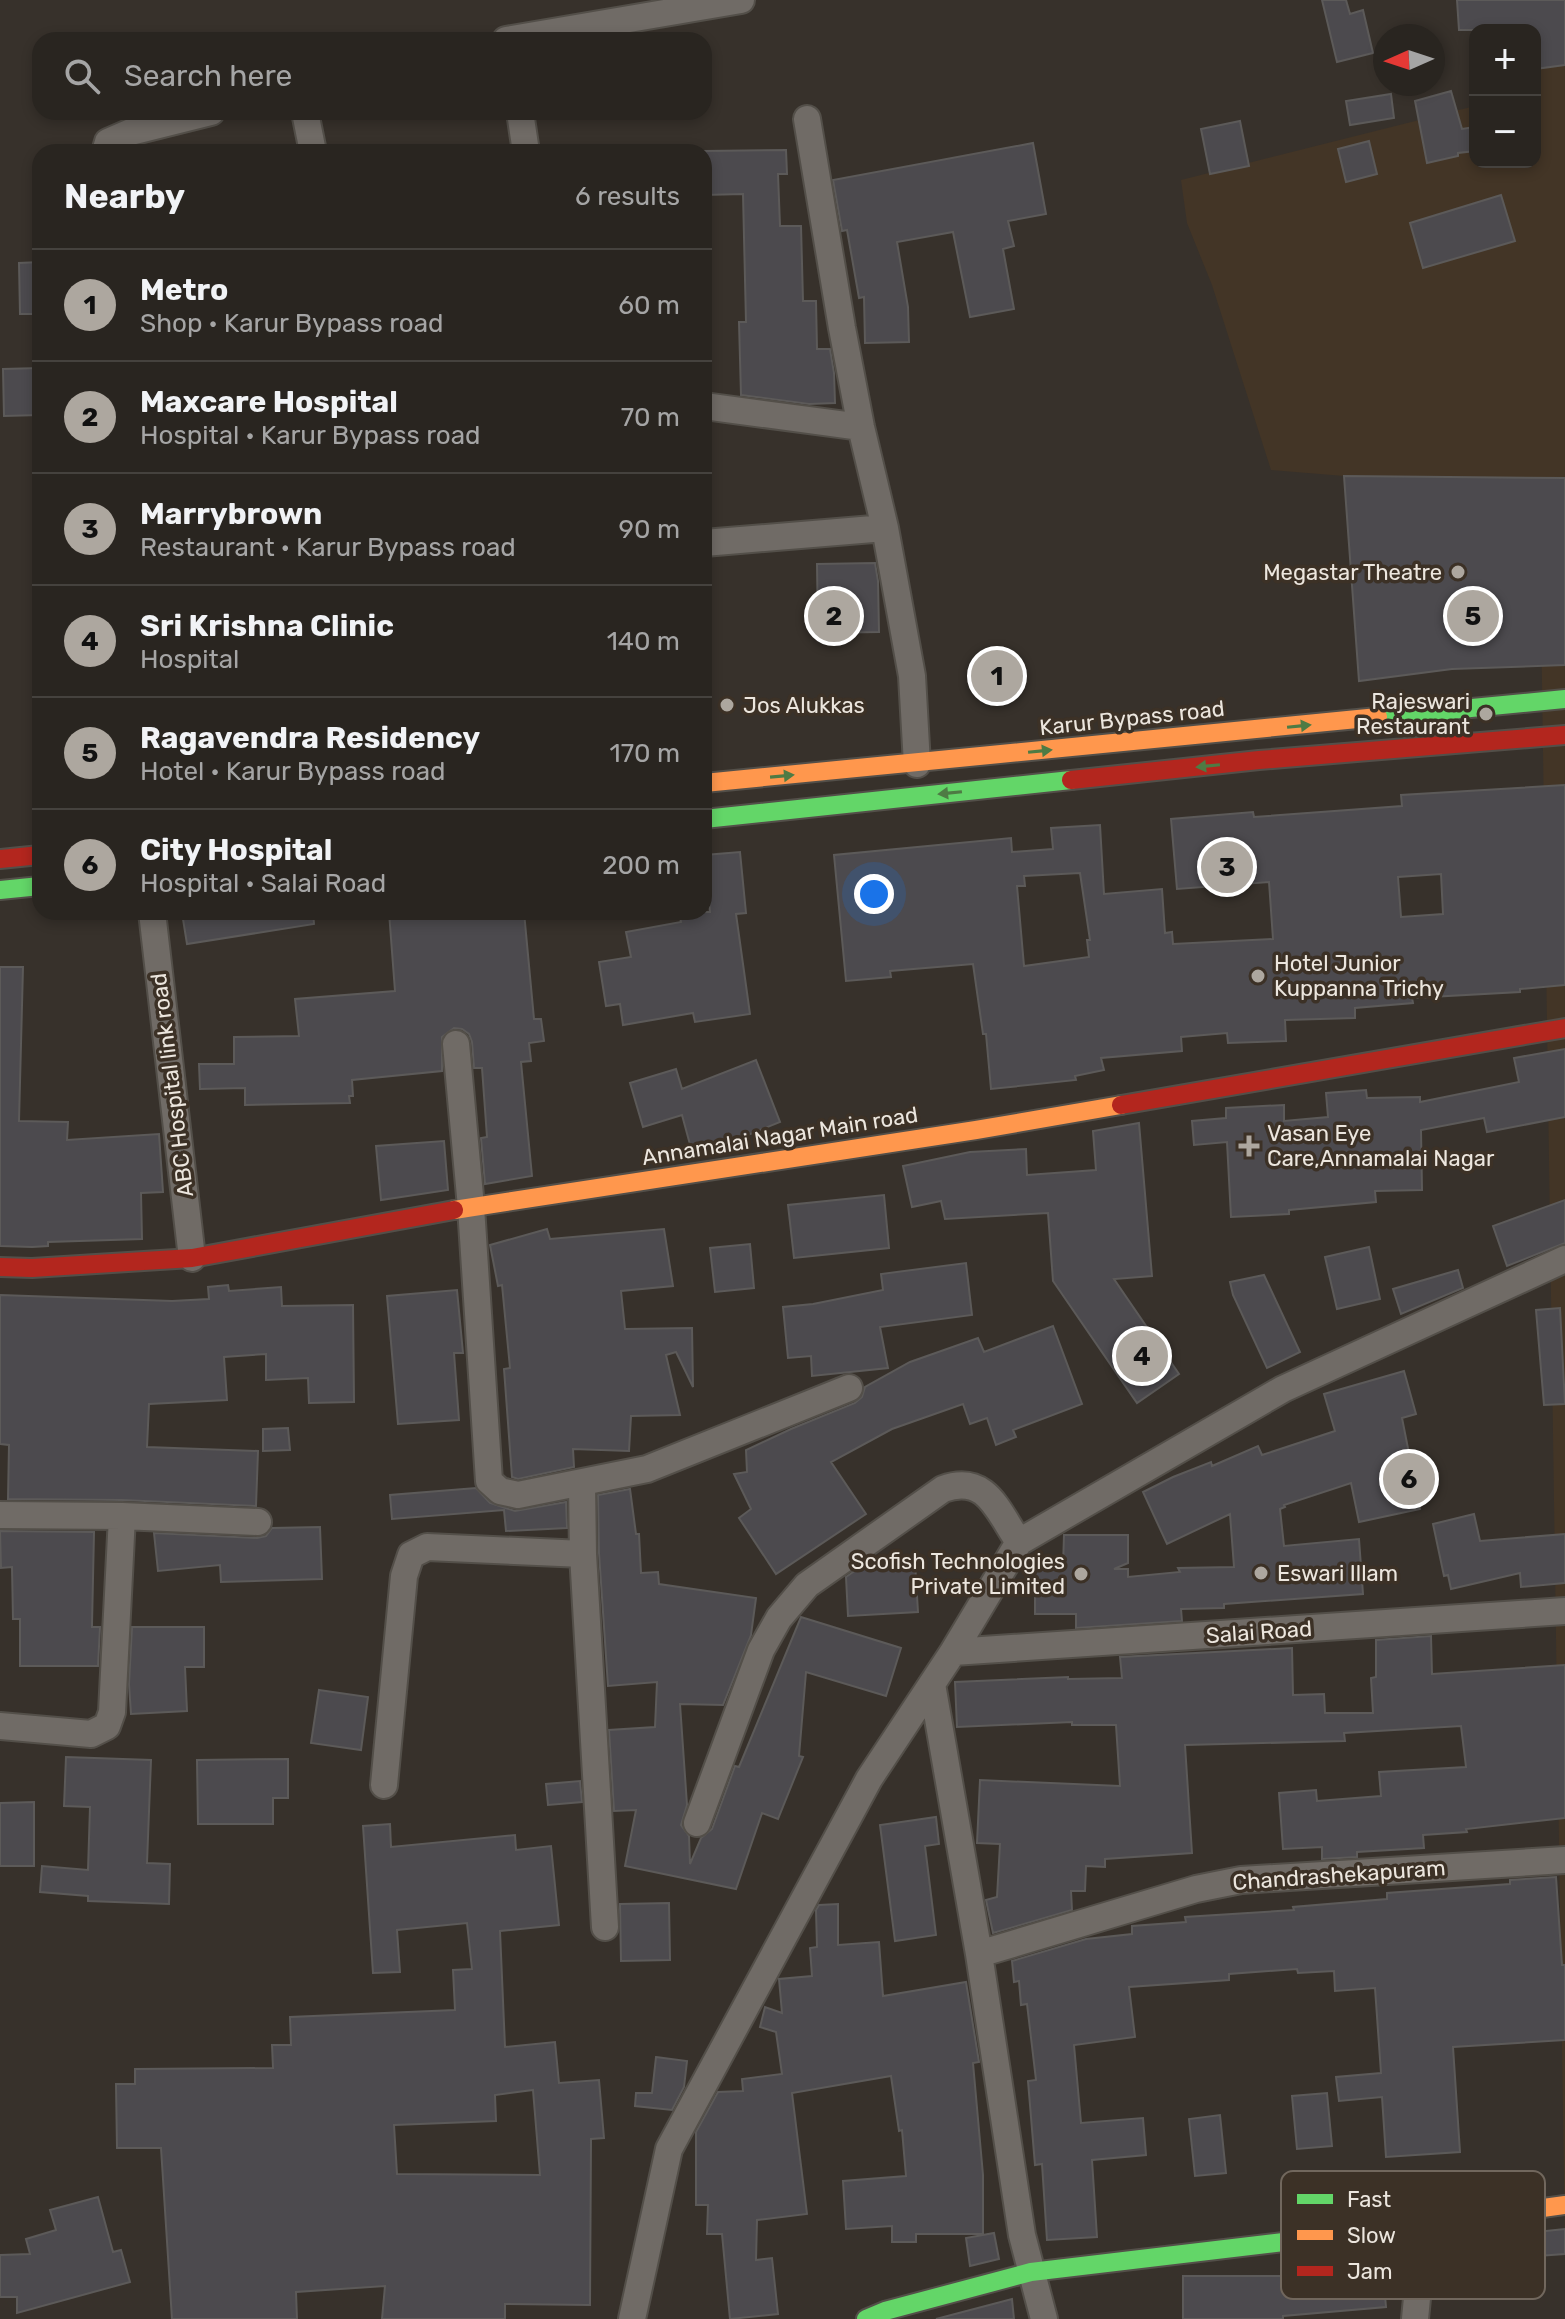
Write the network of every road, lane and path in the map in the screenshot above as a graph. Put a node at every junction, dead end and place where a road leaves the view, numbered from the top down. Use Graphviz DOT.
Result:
graph roads {
  1 [pos="741,0"];
  2 [pos="553,32"];
  3 [pos="807,119"];
  4 [pos="179,120"];
  5 [pos="307,120"];
  6 [pos="521,120"];
  7 [pos="107,144"];
  8 [pos="311,144"];
  9 [pos="525,144"];
  10 [pos="712,407"];
  11 [pos="861,427"];
  12 [pos="885,528"];
  13 [pos="712,542"];
  14 [pos="1565,699"];
  15 [pos="1565,735"];
  16 [pos="917,764"];
  17 [pos="712,782"];
  18 [pos="712,818"];
  19 [pos="32,856"];
  20 [pos="0,859"];
  21 [pos="32,887"];
  22 [pos="0,890"];
  23 [pos="153,920"];
  24 [pos="1565,1028"];
  25 [pos="456,1044"];
  26 [pos="471,1207"];
  27 [pos="192,1258"];
  28 [pos="1565,1259"];
  29 [pos="0,1267"];
  30 [pos="849,1388"];
  31 [pos="582,1484"];
  32 [pos="0,1515"];
  33 [pos="122,1516"];
  34 [pos="258,1522"];
  35 [pos="1019,1542"];
  36 [pos="583,1554"];
  37 [pos="1565,1611"];
  38 [pos="953,1652"];
  39 [pos="932,1684"];
  40 [pos="0,1726"];
  41 [pos="384,1785"];
  42 [pos="697,1823"];
  43 [pos="1565,1860"];
  44 [pos="605,1927"];
  45 [pos="979,1954"];
  46 [pos="1565,2205"];
  47 [pos="1545,2208"];
  48 [pos="1281,2242"];
  49 [pos="1031,2272"];
  50 [pos="1417,2299"];
  51 [pos="632,2319"];
  52 [pos="866,2319"];
  53 [pos="1044,2319"];
  54 [pos="1415,2319"];
  1 -- 2 [label="street"];
  3 -- 11 [label="street"];
  4 -- 7 [label="street"];
  5 -- 8 [label="street"];
  6 -- 9 [label="street"];
  10 -- 11 [label="street"];
  11 -- 12 [label="street"];
  12 -- 13 [label="street"];
  12 -- 16 [label="street"];
  16 -- 14 [label="street, Karur Bypass road, one-way"];
  15 -- 18 [label="street, one-way"];
  17 -- 16 [label="street, Karur Bypass road, one-way"];
  19 -- 20 [label="street"];
  21 -- 22 [label="street"];
  23 -- 27 [label="street, ABC Hospital link road"];
  24 -- 26 [label="street, Annamalai Nagar Main road"];
  25 -- 26 [label="street"];
  26 -- 27 [label="street, Annamalai Nagar Main road"];
  26 -- 31 [label="street"];
  27 -- 29 [label="street, Annamalai Nagar Main road"];
  28 -- 35 [label="street"];
  30 -- 31 [label="street"];
  31 -- 36 [label="street"];
  32 -- 33 [label="street"];
  33 -- 34 [label="street"];
  33 -- 40 [label="street"];
  35 -- 38 [label="street"];
  35 -- 42 [label="street"];
  36 -- 41 [label="street"];
  36 -- 44 [label="street"];
  37 -- 38 [label="street, Salai Road"];
  38 -- 39 [label="street"];
  39 -- 45 [label="street"];
  39 -- 51 [label="street"];
  43 -- 45 [label="street, Chandrashekapuram"];
  45 -- 49 [label="street"];
  46 -- 47 [label="street"];
  48 -- 49 [label="street"];
  49 -- 52 [label="street"];
  49 -- 53 [label="street"];
  50 -- 54 [label="street"];
}
